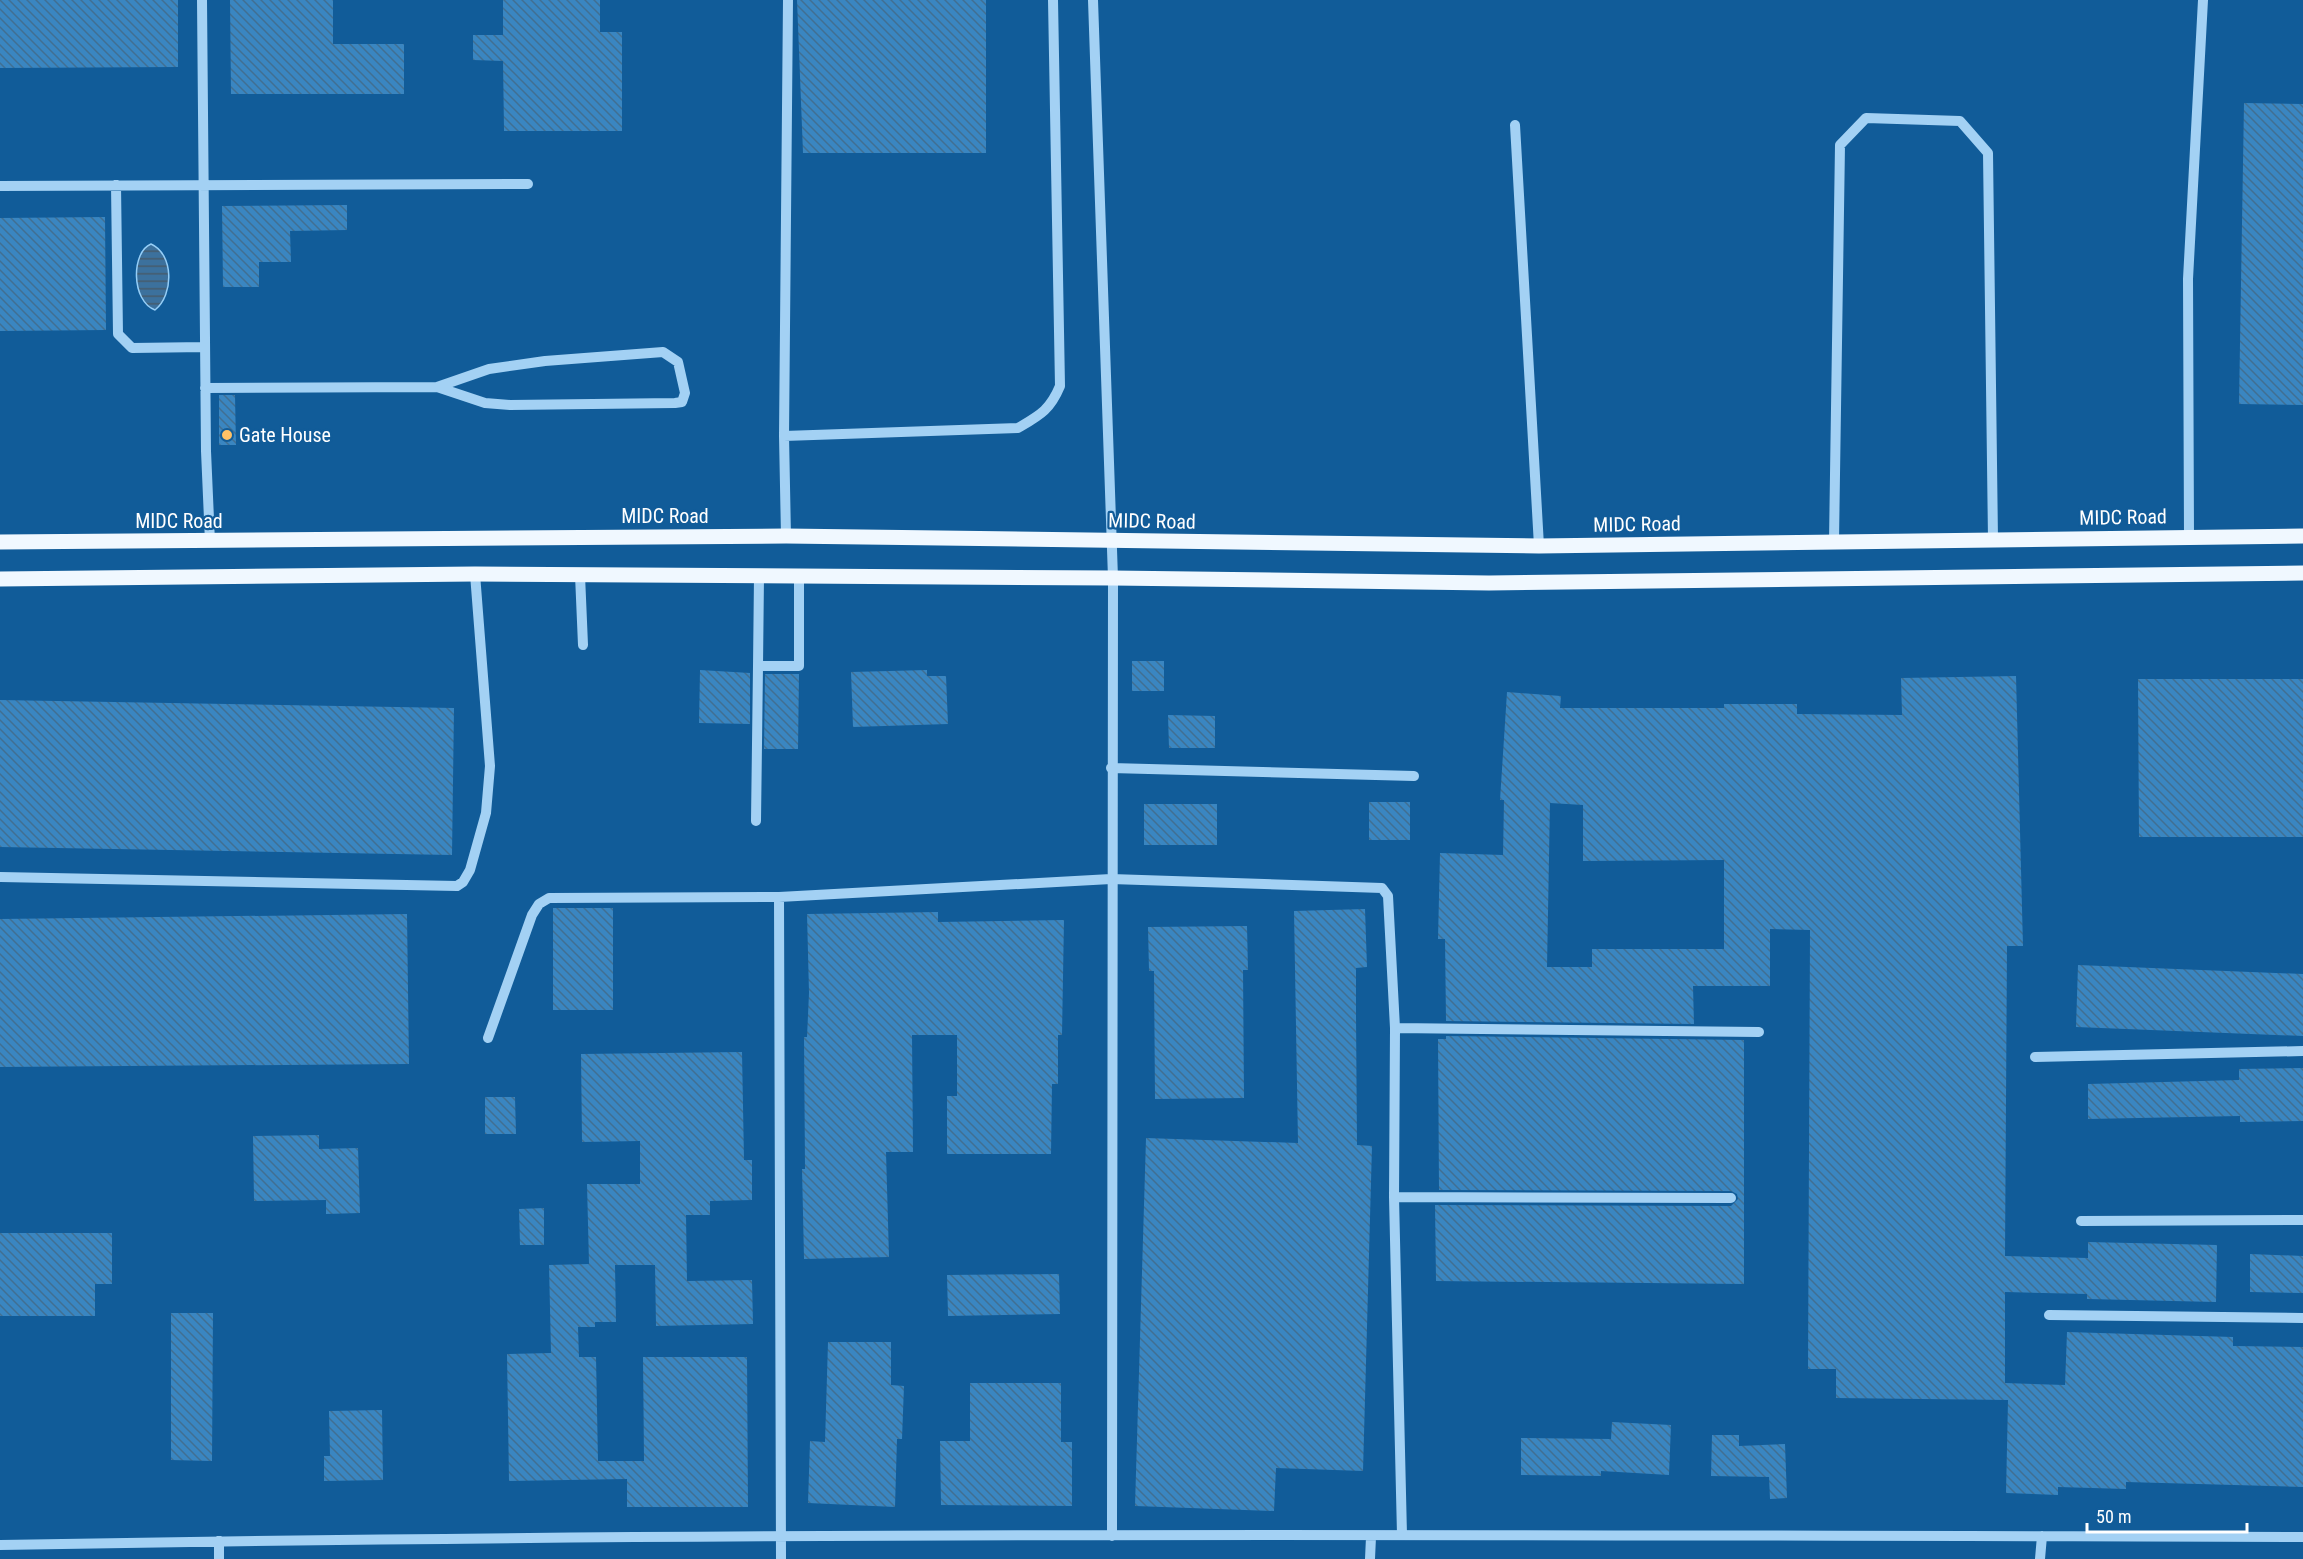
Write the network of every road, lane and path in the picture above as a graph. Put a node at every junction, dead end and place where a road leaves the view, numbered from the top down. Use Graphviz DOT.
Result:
graph roads {
  1 [pos="202,0"];
  2 [pos="788,0"];
  3 [pos="1053,0"];
  4 [pos="1093,0"];
  5 [pos="2203,0"];
  6 [pos="1515,125"];
  7 [pos="203,183"];
  8 [pos="528,184"];
  9 [pos="116,185"];
  10 [pos="0,186"];
  11 [pos="205,347"];
  12 [pos="437,387"];
  13 [pos="205,388"];
  14 [pos="784,436"];
  15 [pos="786,536"];
  16 [pos="2303,536"];
  17 [pos="2189,537"];
  18 [pos="1993,540"];
  19 [pos="1112,541"];
  20 [pos="0,542"];
  21 [pos="210,542"];
  22 [pos="1834,542"];
  23 [pos="1539,546"];
  24 [pos="2303,573"];
  25 [pos="475,574"];
  26 [pos="580,575"];
  27 [pos="759,576"];
  28 [pos="800,576"];
  29 [pos="1113,578"];
  30 [pos="0,579"];
  31 [pos="584,645"];
  32 [pos="758,666"];
  33 [pos="1111,768"];
  34 [pos="1414,776"];
  35 [pos="756,821"];
  36 [pos="0,877"];
  37 [pos="1111,879"];
  38 [pos="779,897"];
  39 [pos="1395,1028"];
  40 [pos="1759,1032"];
  41 [pos="488,1038"];
  42 [pos="2303,1051"];
  43 [pos="2035,1057"];
  44 [pos="1394,1197"];
  45 [pos="1731,1198"];
  46 [pos="2303,1220"];
  47 [pos="2081,1221"];
  48 [pos="2049,1315"];
  49 [pos="2303,1318"];
  50 [pos="1402,1535"];
  51 [pos="1112,1536"];
  52 [pos="2042,1536"];
  53 [pos="1371,1537"];
  54 [pos="2303,1537"];
  55 [pos="782,1538"];
  56 [pos="219,1541"];
  57 [pos="0,1545"];
  58 [pos="219,1559"];
  59 [pos="782,1559"];
  60 [pos="1370,1559"];
  61 [pos="2040,1559"];
  1 -- 7 [label="street"];
  2 -- 14 [label="street"];
  3 -- 14 [label="street"];
  4 -- 19 [label="street"];
  5 -- 17 [label="street"];
  6 -- 23 [label="street"];
  7 -- 8 [label="street"];
  7 -- 9 [label="street"];
  7 -- 11 [label="street"];
  9 -- 10 [label="street"];
  9 -- 11 [label="street"];
  11 -- 13 [label="street"];
  12 -- 12 [label="street"];
  12 -- 13 [label="street"];
  13 -- 21 [label="street"];
  14 -- 15 [label="street"];
  15 -- 19 [label="main road, MIDC Road"];
  15 -- 21 [label="main road, MIDC Road"];
  16 -- 17 [label="main road, MIDC Road"];
  17 -- 18 [label="main road, MIDC Road"];
  18 -- 22 [label="main road, MIDC Road"];
  18 -- 22 [label="street"];
  19 -- 23 [label="main road, MIDC Road"];
  19 -- 29 [label="street"];
  20 -- 21 [label="main road, MIDC Road"];
  22 -- 23 [label="main road, MIDC Road"];
  24 -- 29 [label="main road"];
  25 -- 26 [label="main road"];
  25 -- 30 [label="main road"];
  25 -- 36 [label="street"];
  26 -- 27 [label="main road"];
  26 -- 31 [label="street"];
  27 -- 28 [label="main road"];
  27 -- 32 [label="street"];
  28 -- 29 [label="main road"];
  28 -- 32 [label="street"];
  29 -- 33 [label="street"];
  32 -- 35 [label="street"];
  33 -- 34 [label="street"];
  33 -- 37 [label="street"];
  37 -- 38 [label="street"];
  37 -- 39 [label="street"];
  37 -- 51 [label="street"];
  38 -- 41 [label="street"];
  38 -- 55 [label="street"];
  39 -- 40 [label="street"];
  39 -- 44 [label="street"];
  42 -- 43 [label="street"];
  44 -- 45 [label="street"];
  44 -- 50 [label="street"];
  46 -- 47 [label="street"];
  48 -- 49 [label="street"];
  50 -- 52 [label="street"];
  50 -- 53 [label="street"];
  51 -- 53 [label="street"];
  51 -- 55 [label="street"];
  52 -- 54 [label="street"];
  52 -- 61 [label="street"];
  53 -- 60 [label="street"];
  55 -- 56 [label="street"];
  55 -- 59 [label="street"];
  56 -- 57 [label="street"];
  56 -- 58 [label="street"];
}
